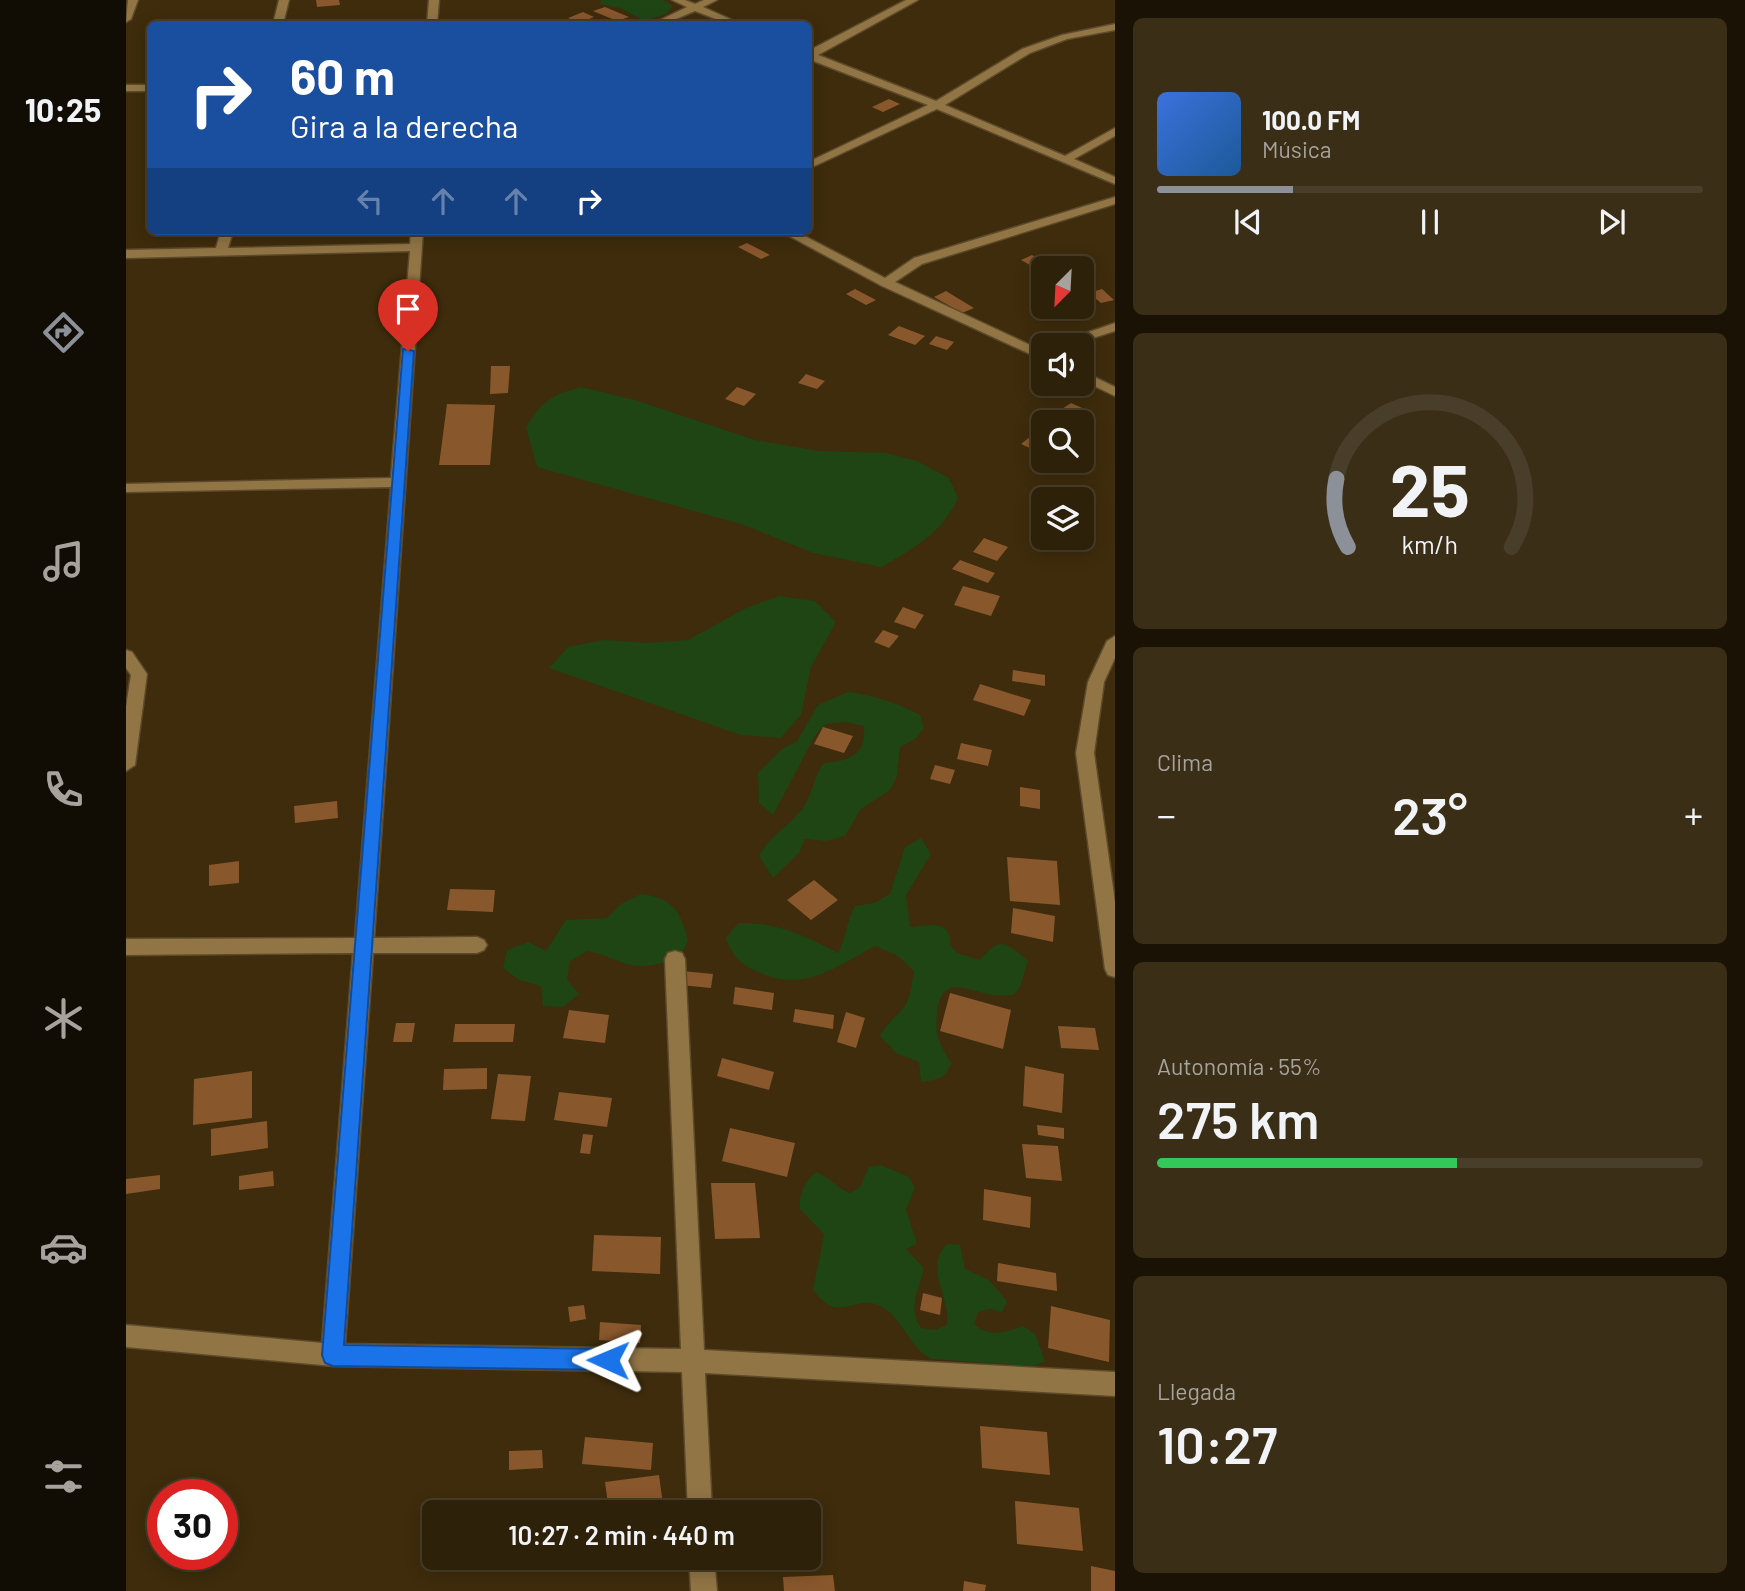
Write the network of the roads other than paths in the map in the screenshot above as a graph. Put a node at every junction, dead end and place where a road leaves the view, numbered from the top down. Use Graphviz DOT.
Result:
graph roads {
  1 [pos="134,0"];
  2 [pos="284,0"];
  3 [pos="434,0"];
  4 [pos="677,0"];
  5 [pos="712,0"];
  6 [pos="913,0"];
  7 [pos="695,8"];
  8 [pos="126,19"];
  9 [pos="279,21"];
  10 [pos="432,21"];
  11 [pos="664,21"];
  12 [pos="728,21"];
  13 [pos="1115,27"];
  14 [pos="812,53"];
  15 [pos="812,56"];
  16 [pos="126,88"];
  17 [pos="147,88"];
  18 [pos="937,104"];
  19 [pos="1115,131"];
  20 [pos="1065,160"];
  21 [pos="812,164"];
  22 [pos="1115,181"];
  23 [pos="1115,200"];
  24 [pos="225,235"];
  25 [pos="794,235"];
  26 [pos="416,239"];
  27 [pos="221,251"];
  28 [pos="126,254"];
  29 [pos="886,283"];
  30 [pos="1115,327"];
  31 [pos="1094,334"];
  32 [pos="1031,348"];
  33 [pos="1094,381"];
  34 [pos="1115,392"];
  35 [pos="398,482"];
  36 [pos="126,488"];
  37 [pos="1115,641"];
  38 [pos="126,656"];
  39 [pos="126,765"];
  40 [pos="477,945"];
  41 [pos="363,946"];
  42 [pos="126,947"];
  43 [pos="675,958"];
  44 [pos="1115,969"];
  45 [pos="126,1336"];
  46 [pos="333,1355"];
  47 [pos="691,1361"];
  48 [pos="1115,1384"];
  49 [pos="699,1500"];
  50 [pos="703,1570"];
  51 [pos="705,1591"];
  1 -- 8 [label="street"];
  2 -- 9 [label="street"];
  3 -- 10 [label="street"];
  4 -- 7 [label="street"];
  5 -- 7 [label="street"];
  6 -- 14 [label="street"];
  7 -- 11 [label="street"];
  7 -- 12 [label="street"];
  13 -- 18 [label="street"];
  15 -- 18 [label="street"];
  16 -- 17 [label="street"];
  18 -- 20 [label="street"];
  18 -- 21 [label="street"];
  19 -- 20 [label="street"];
  20 -- 22 [label="street"];
  23 -- 29 [label="street"];
  24 -- 27 [label="street"];
  25 -- 29 [label="street"];
  26 -- 27 [label="street"];
  26 -- 35 [label="street"];
  27 -- 28 [label="street"];
  29 -- 32 [label="street"];
  30 -- 31 [label="street"];
  33 -- 34 [label="street"];
  35 -- 36 [label="street"];
  35 -- 41 [label="street"];
  37 -- 44 [label="street"];
  38 -- 39 [label="street"];
  40 -- 41 [label="street"];
  41 -- 42 [label="street"];
  41 -- 46 [label="street"];
  43 -- 47 [label="street"];
  45 -- 46 [label="street"];
  46 -- 47 [label="street"];
  47 -- 48 [label="street"];
  47 -- 49 [label="street"];
  50 -- 51 [label="street"];
}
